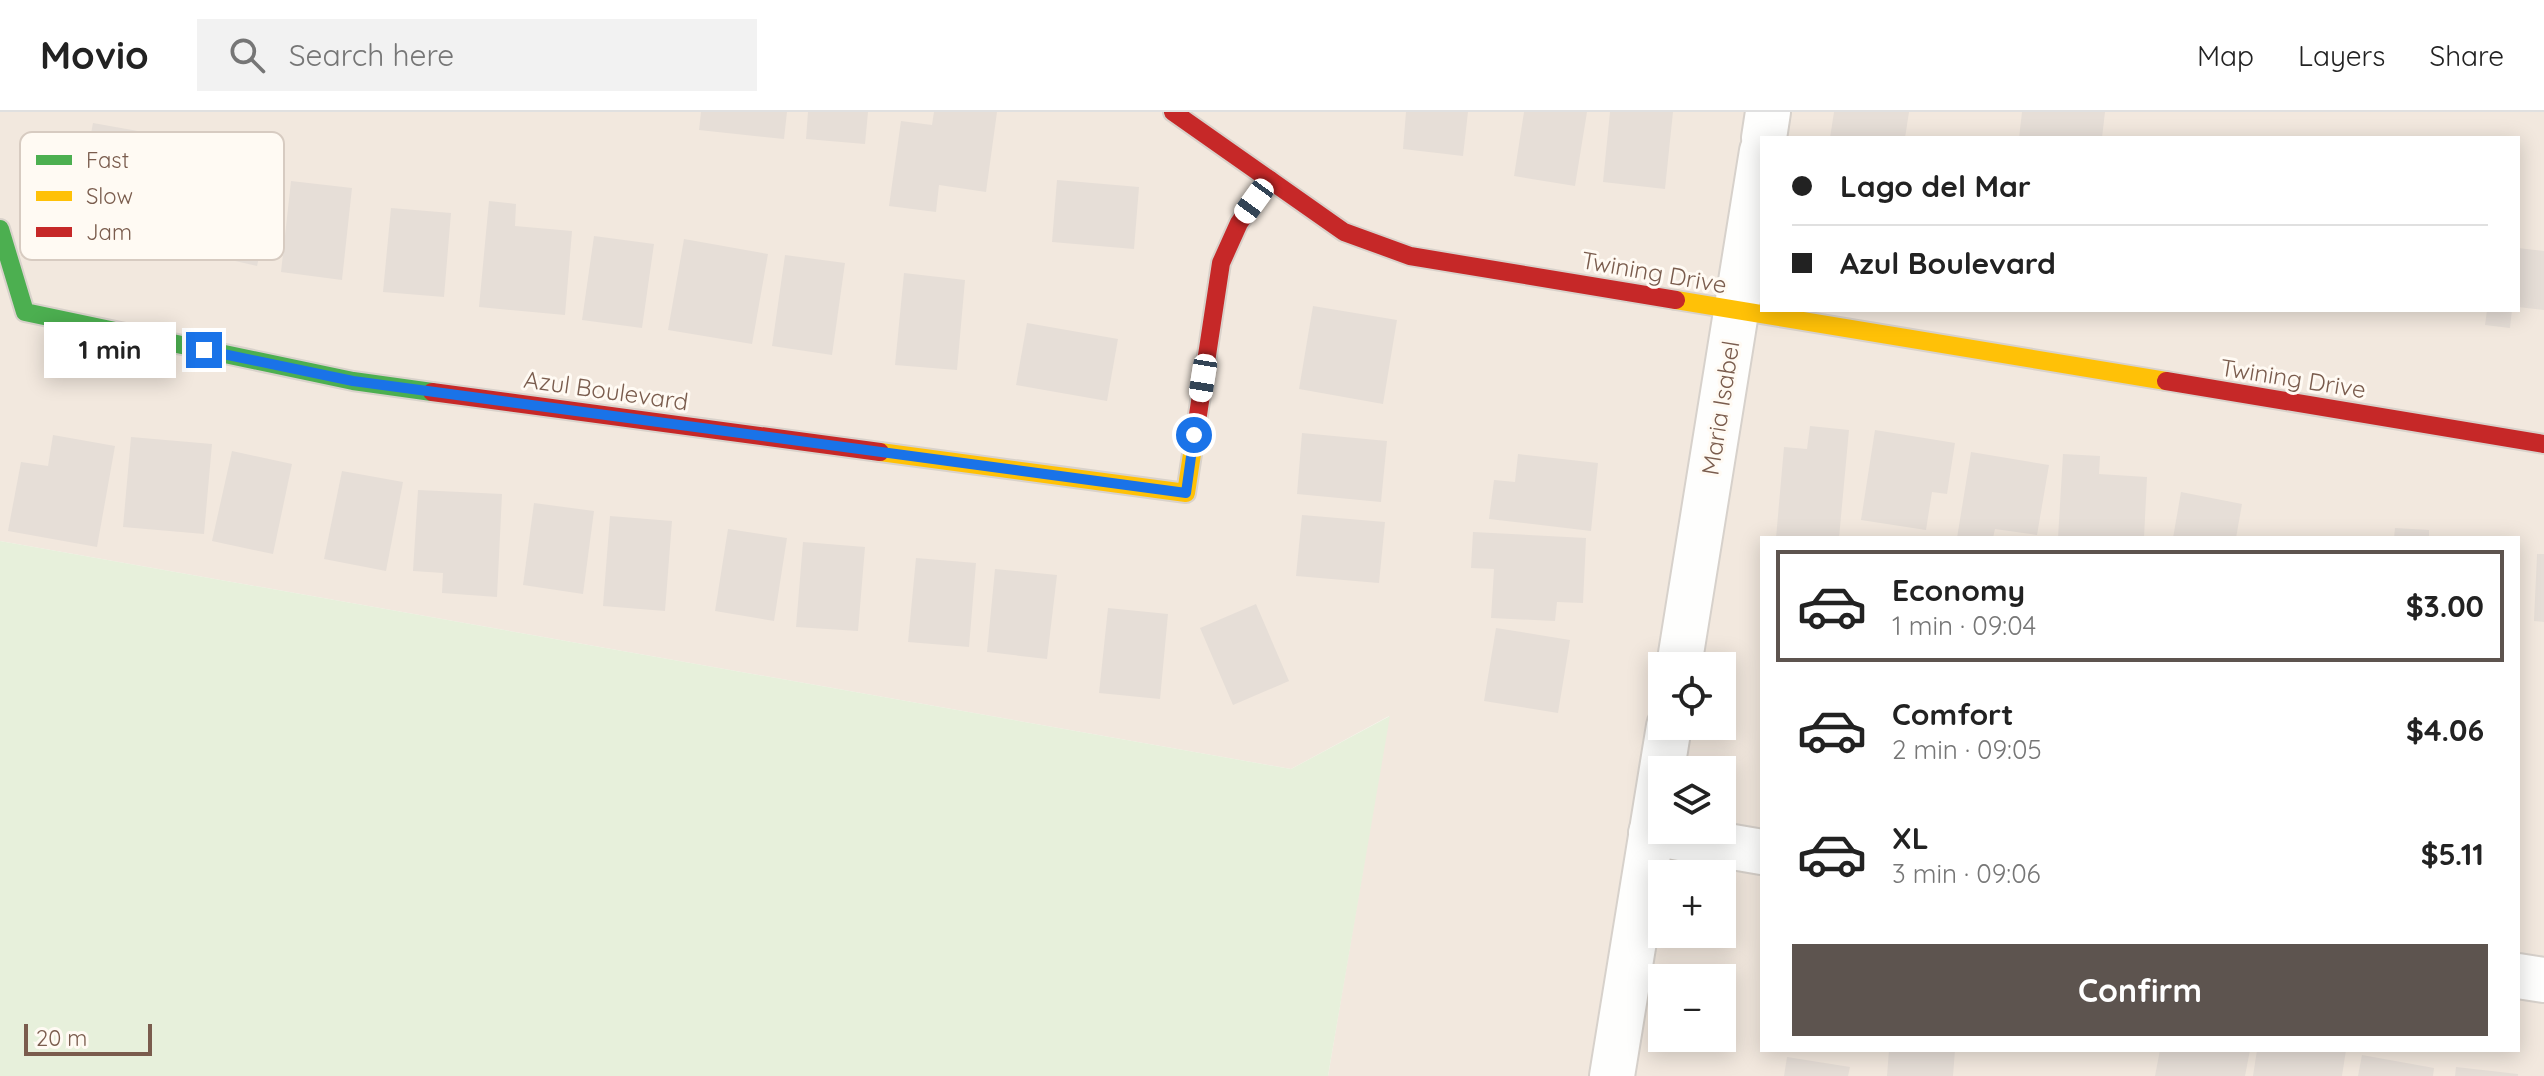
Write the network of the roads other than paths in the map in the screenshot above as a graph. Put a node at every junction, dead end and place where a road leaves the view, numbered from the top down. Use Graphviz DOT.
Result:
graph roads {
  1 [pos="1173,112"];
  2 [pos="1768,112"];
  3 [pos="1764,136"];
  4 [pos="1760,164"];
  5 [pos="1270,180"];
  6 [pos="0,229"];
  7 [pos="1737,312"];
  8 [pos="2544,444"];
  9 [pos="1681,652"];
  10 [pos="1649,844"];
  11 [pos="1715,844"];
  12 [pos="1760,852"];
  13 [pos="2520,976"];
  14 [pos="2544,980"];
  15 [pos="1612,1076"];
  1 -- 5 [label="street, Twining Drive"];
  2 -- 3 [label="street"];
  4 -- 7 [label="street, Maria Isabel"];
  5 -- 6 [label="street, Azul Boulevard"];
  5 -- 7 [label="street, Twining Drive"];
  7 -- 8 [label="street, Twining Drive"];
  7 -- 9 [label="street, Maria Isabel"];
  10 -- 15 [label="street"];
  11 -- 12 [label="street"];
  13 -- 14 [label="street"];
}
